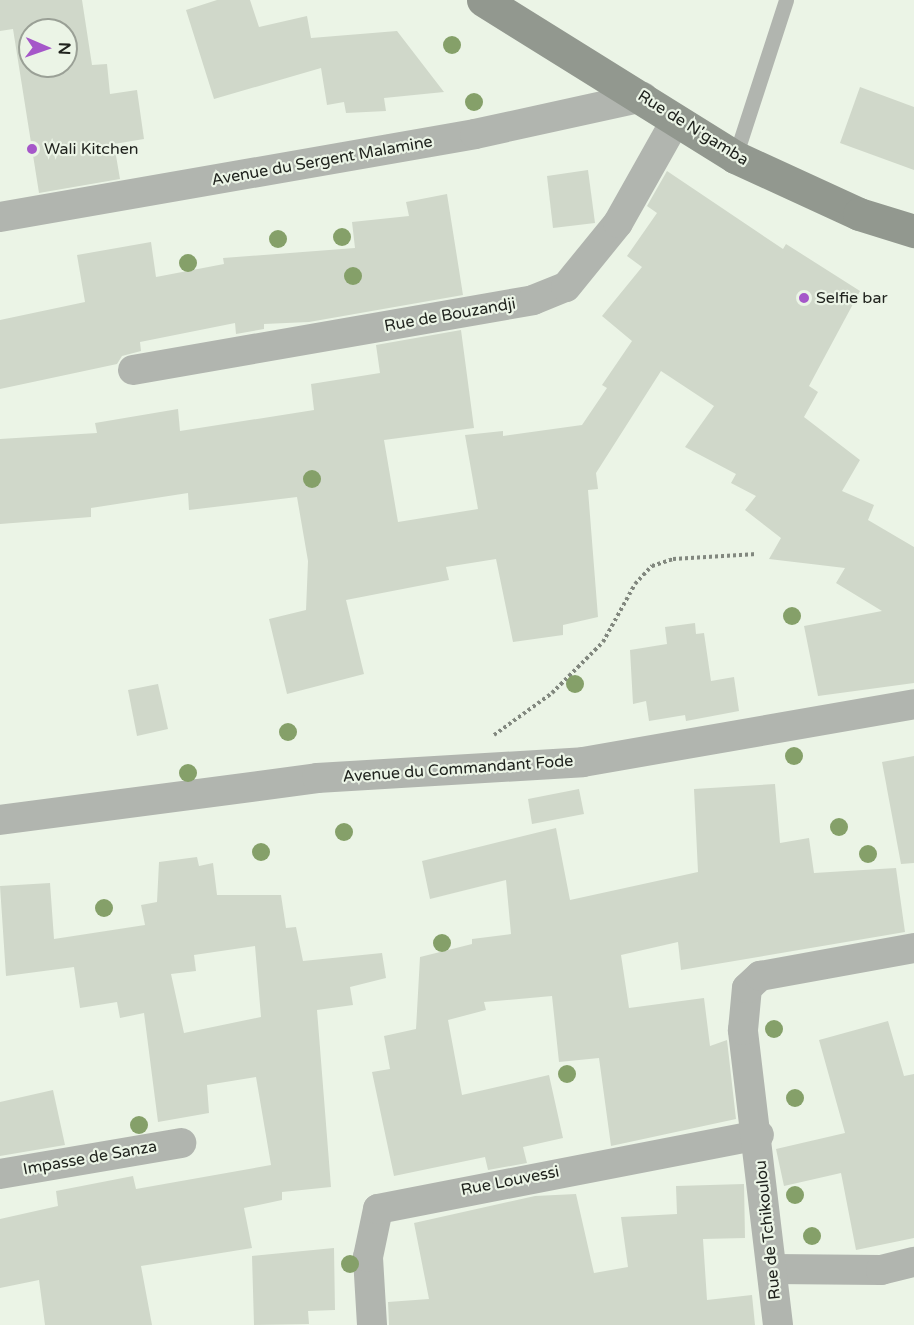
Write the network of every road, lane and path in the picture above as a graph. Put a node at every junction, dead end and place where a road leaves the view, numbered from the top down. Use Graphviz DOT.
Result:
graph roads {
  1 [pos="483,0"];
  2 [pos="786,0"];
  3 [pos="644,97"];
  4 [pos="676,120"];
  5 [pos="735,157"];
  6 [pos="0,218"];
  7 [pos="914,231"];
  8 [pos="134,370"];
  9 [pos="757,554"];
  10 [pos="914,704"];
  11 [pos="447,768"];
  12 [pos="0,820"];
  13 [pos="914,948"];
  14 [pos="759,1135"];
  15 [pos="181,1143"];
  16 [pos="0,1174"];
  17 [pos="914,1262"];
  18 [pos="774,1269"];
  19 [pos="372,1325"];
  20 [pos="778,1325"];
  1 -- 3 [label="street, Rue de N'gamba"];
  2 -- 5 [label="lane"];
  3 -- 4 [label="street, Rue de N'gamba"];
  3 -- 6 [label="street, Avenue du Sergent Malamine"];
  4 -- 5 [label="street, Rue de N'gamba"];
  4 -- 8 [label="street, Rue de Bouzandji"];
  5 -- 7 [label="street, Rue de N'gamba"];
  9 -- 11 [label="path"];
  10 -- 11 [label="street, Avenue du Commandant Fode"];
  11 -- 12 [label="street, Avenue du Commandant Fode"];
  13 -- 14 [label="street, Rue de Tchikoulou"];
  14 -- 18 [label="street, Rue de Tchikoulou"];
  14 -- 19 [label="street, Rue Louvessi"];
  15 -- 16 [label="street, Impasse de Sanza"];
  17 -- 18 [label="street"];
  18 -- 20 [label="street, Rue de Tchikoulou"];
}
